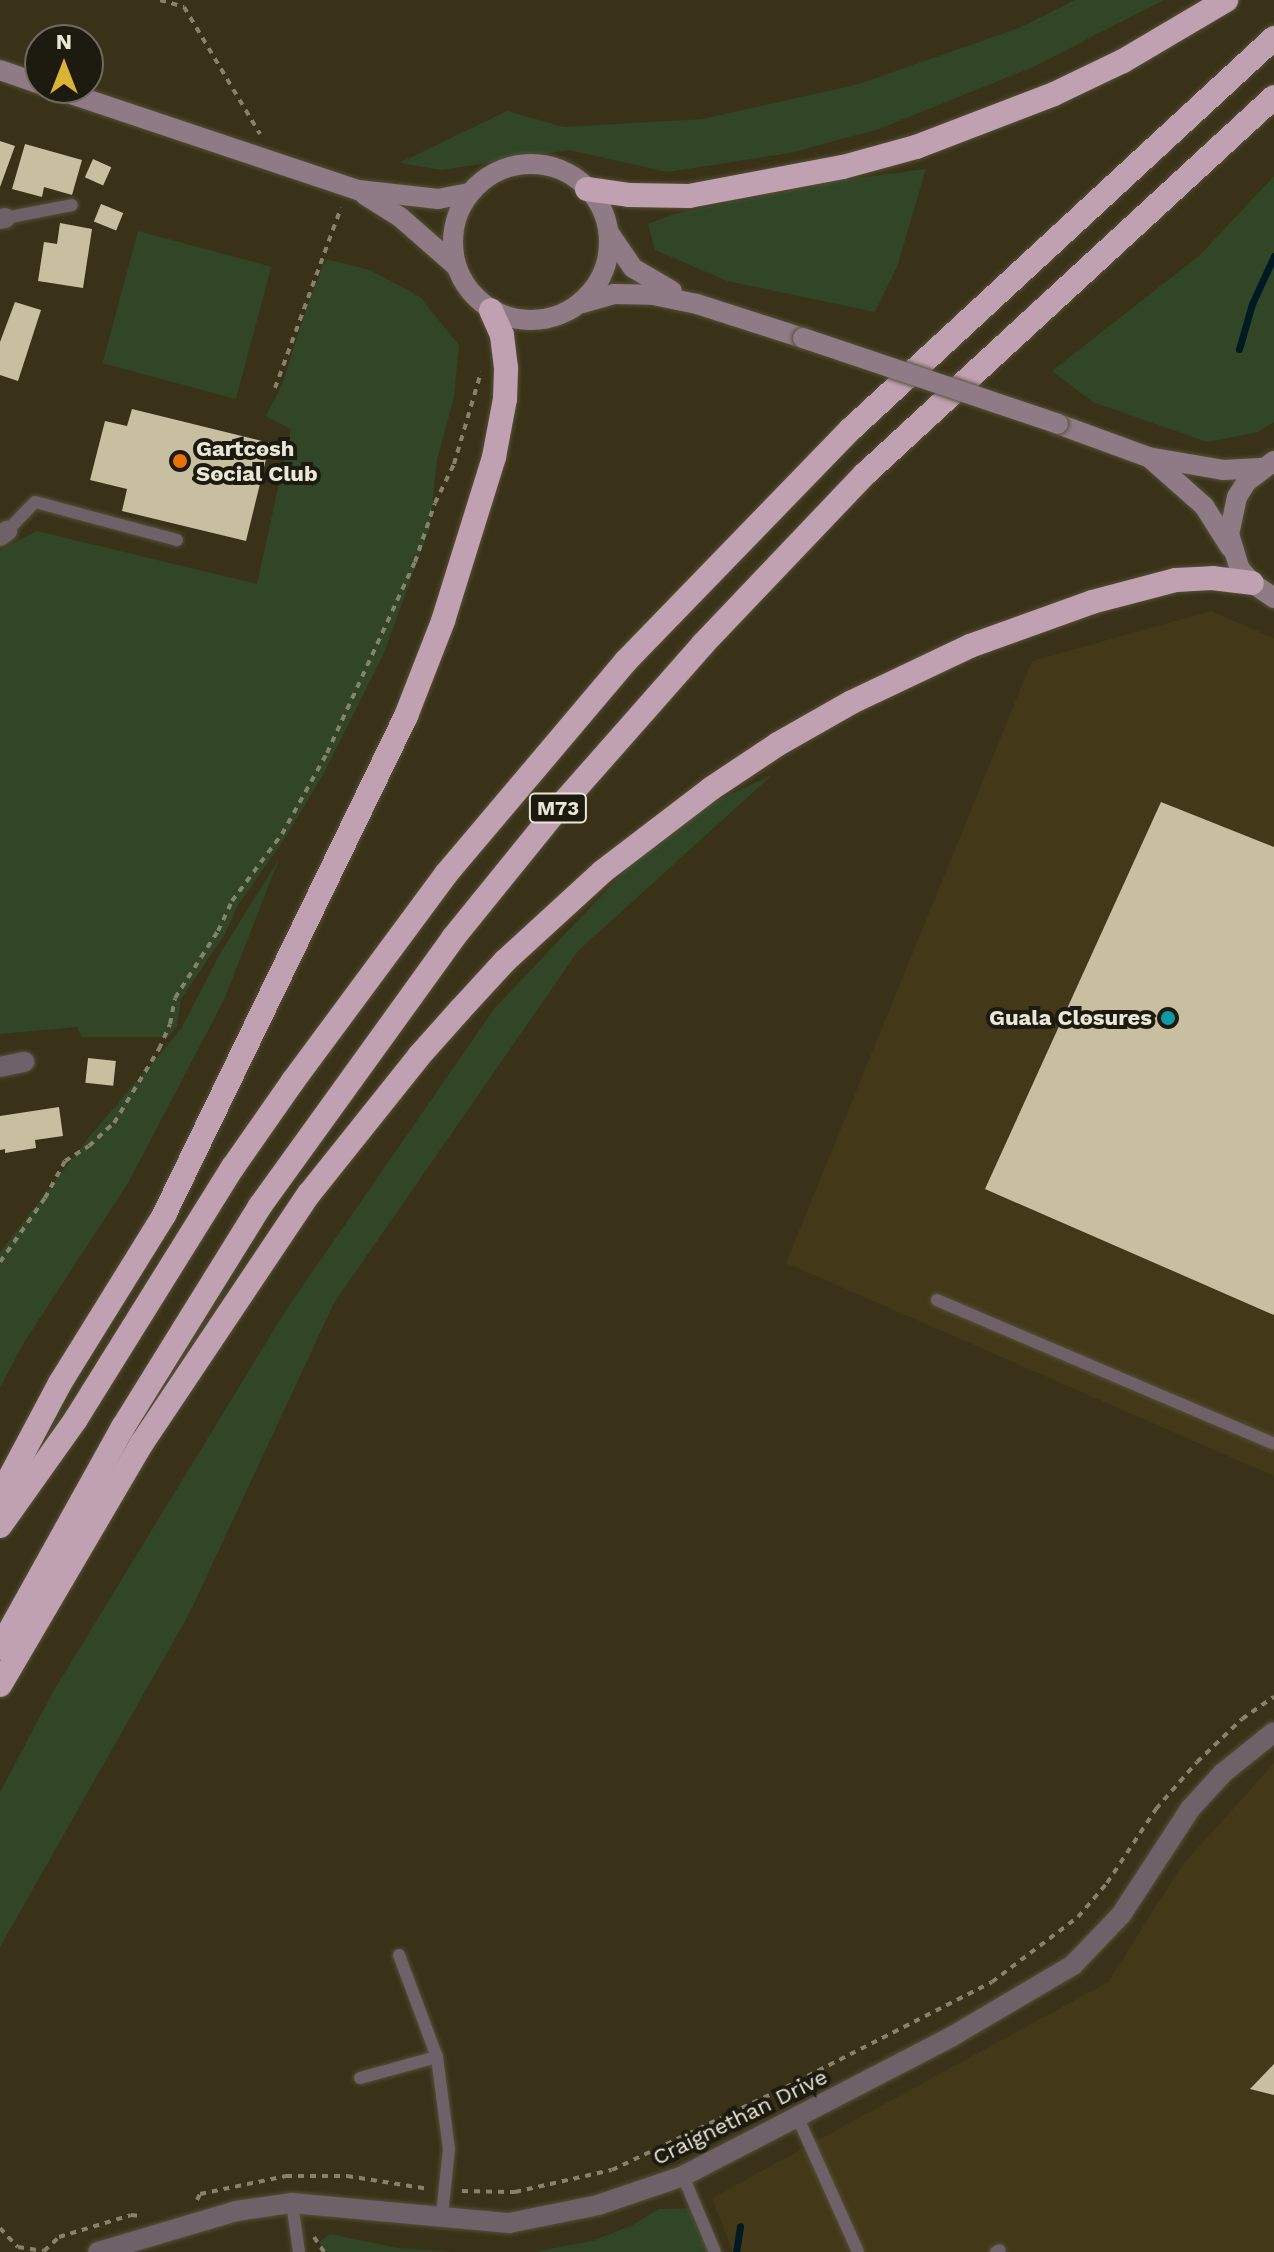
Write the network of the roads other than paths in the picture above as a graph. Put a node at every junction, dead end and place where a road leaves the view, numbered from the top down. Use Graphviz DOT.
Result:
graph roads {
  1 [pos="1226,0"];
  2 [pos="1274,38"];
  3 [pos="0,70"];
  4 [pos="24,78"];
  5 [pos="1274,97"];
  6 [pos="101,104"];
  7 [pos="353,188"];
  8 [pos="587,189"];
  9 [pos="470,193"];
  10 [pos="72,205"];
  11 [pos="3,219"];
  12 [pos="608,231"];
  13 [pos="456,266"];
  14 [pos="697,304"];
  15 [pos="577,305"];
  16 [pos="491,310"];
  17 [pos="1148,457"];
  18 [pos="1267,464"];
  19 [pos="3,533"];
  20 [pos="177,540"];
  21 [pos="1233,552"];
  22 [pos="1252,583"];
  23 [pos="1274,598"];
  24 [pos="24,1062"];
  25 [pos="0,1067"];
  26 [pos="937,1300"];
  27 [pos="1274,1444"];
  28 [pos="0,1496"];
  29 [pos="0,1526"];
  30 [pos="0,1648"];
  31 [pos="0,1685"];
  32 [pos="1274,1732"];
  33 [pos="399,1955"];
  34 [pos="437,2057"];
  35 [pos="360,2078"];
  36 [pos="797,2116"];
  37 [pos="683,2176"];
  38 [pos="292,2203"];
  39 [pos="442,2215"];
  40 [pos="98,2252"];
  41 [pos="299,2252"];
  42 [pos="715,2252"];
  43 [pos="858,2252"];
  1 -- 8 [label="highway"];
  2 -- 29 [label="highway, M73"];
  3 -- 4 [label="street"];
  5 -- 30 [label="highway, M73"];
  6 -- 7 [label="street"];
  7 -- 9 [label="street"];
  7 -- 13 [label="street"];
  8 -- 9 [label="street"];
  8 -- 12 [label="street"];
  9 -- 13 [label="street"];
  10 -- 11 [label="lane"];
  12 -- 14 [label="street"];
  12 -- 15 [label="street"];
  13 -- 16 [label="street"];
  14 -- 15 [label="street"];
  14 -- 17 [label="street, bridge"];
  15 -- 16 [label="street"];
  16 -- 28 [label="highway"];
  17 -- 18 [label="street"];
  17 -- 21 [label="street"];
  18 -- 21 [label="street"];
  19 -- 20 [label="lane"];
  21 -- 22 [label="street"];
  22 -- 23 [label="street"];
  22 -- 31 [label="highway"];
  24 -- 25 [label="street"];
  26 -- 27 [label="lane"];
  32 -- 36 [label="street, Craignethan Drive"];
  33 -- 34 [label="lane"];
  34 -- 35 [label="lane"];
  34 -- 39 [label="lane"];
  36 -- 37 [label="street, Craignethan Drive"];
  36 -- 43 [label="lane"];
  37 -- 39 [label="street, Craignethan Drive"];
  37 -- 42 [label="lane"];
  38 -- 39 [label="street, Craignethan Drive"];
  38 -- 40 [label="street, Craignethan Drive"];
  38 -- 41 [label="lane"];
}
